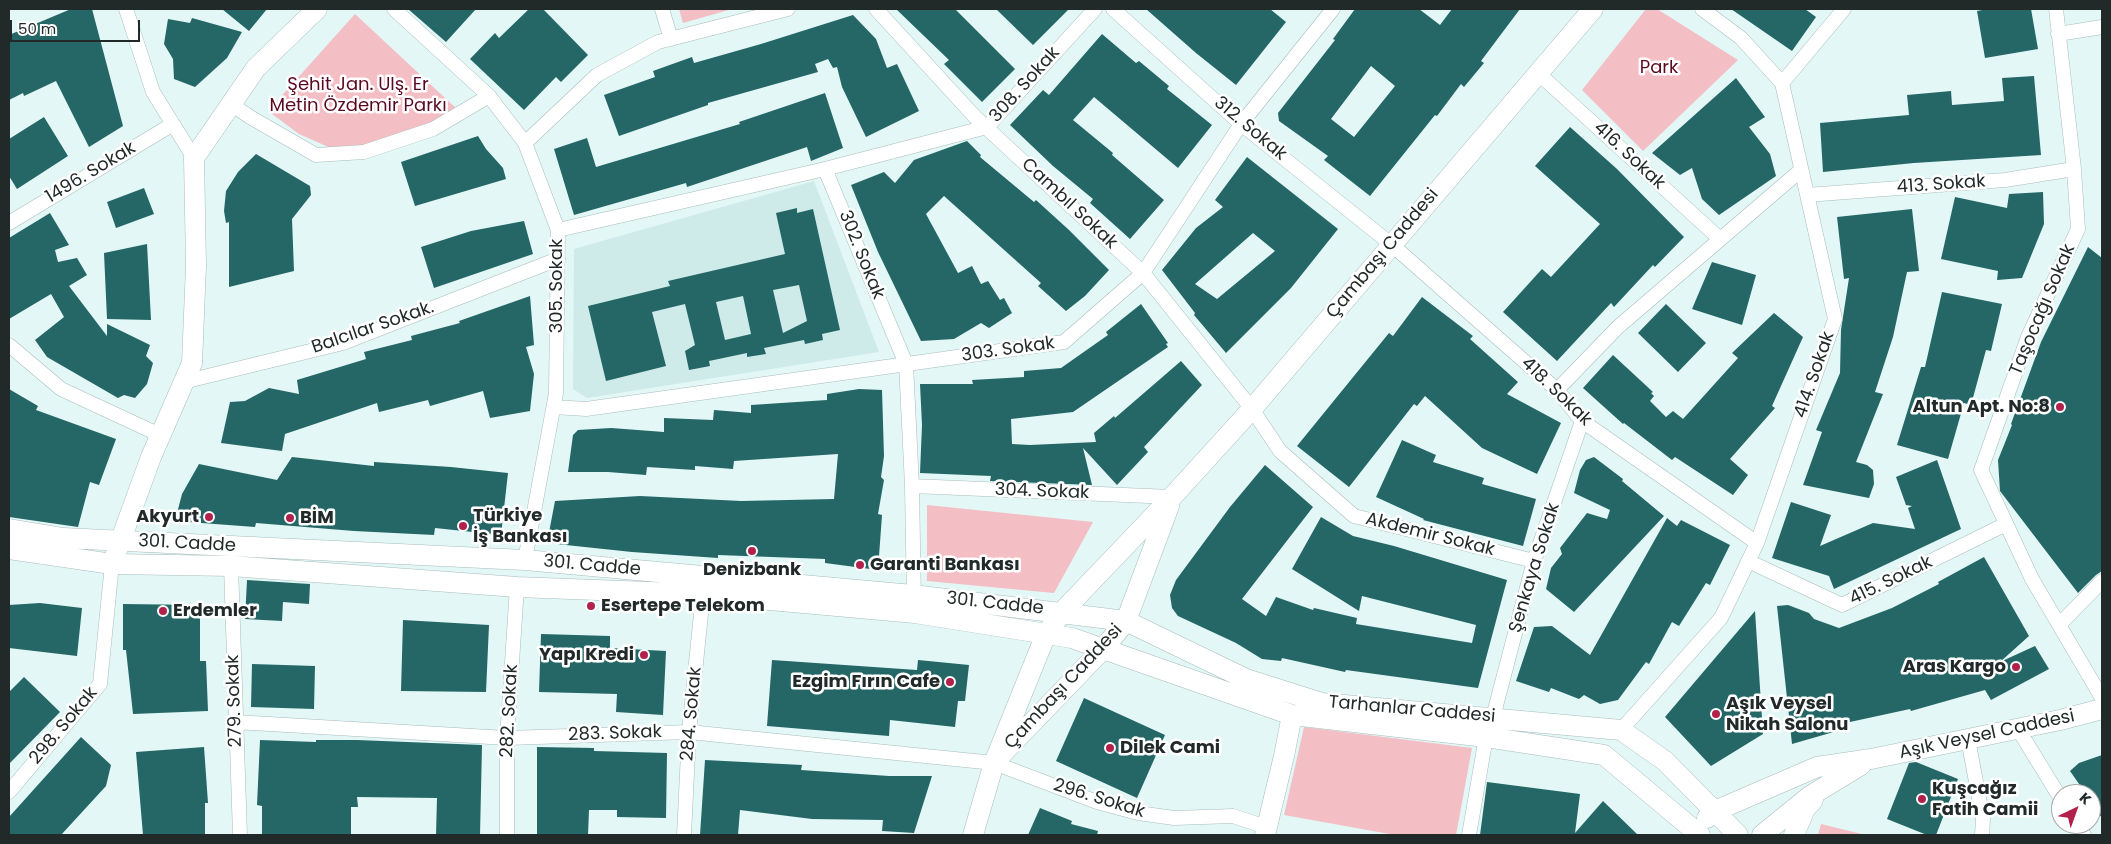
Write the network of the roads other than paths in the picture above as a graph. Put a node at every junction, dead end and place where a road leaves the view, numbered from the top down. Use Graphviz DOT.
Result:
graph roads {
  1 [pos="126,9"];
  2 [pos="317,9"];
  3 [pos="394,9"];
  4 [pos="662,9"];
  5 [pos="788,9"];
  6 [pos="876,9"];
  7 [pos="1095,9"];
  8 [pos="1113,9"];
  9 [pos="1333,9"];
  10 [pos="1593,9"];
  11 [pos="1702,9"];
  12 [pos="1844,9"];
  13 [pos="2056,9"];
  14 [pos="2102,28"];
  15 [pos="2058,34"];
  16 [pos="671,39"];
  17 [pos="1538,73"];
  18 [pos="1782,83"];
  19 [pos="489,96"];
  20 [pos="231,104"];
  21 [pos="173,124"];
  22 [pos="1241,124"];
  23 [pos="987,127"];
  24 [pos="526,143"];
  25 [pos="194,158"];
  26 [pos="825,169"];
  27 [pos="2074,169"];
  28 [pos="1801,170"];
  29 [pos="1807,195"];
  30 [pos="9,223"];
  31 [pos="558,230"];
  32 [pos="1720,239"];
  33 [pos="1391,244"];
  34 [pos="558,259"];
  35 [pos="1143,273"];
  36 [pos="9,345"];
  37 [pos="906,364"];
  38 [pos="184,382"];
  39 [pos="1557,390"];
  40 [pos="554,407"];
  41 [pos="1252,409"];
  42 [pos="1582,421"];
  43 [pos="160,435"];
  44 [pos="912,486"];
  45 [pos="1172,497"];
  46 [pos="2006,524"];
  47 [pos="9,530"];
  48 [pos="120,541"];
  49 [pos="1757,544"];
  50 [pos="9,550"];
  51 [pos="524,560"];
  52 [pos="1534,561"];
  53 [pos="1748,561"];
  54 [pos="112,564"];
  55 [pos="231,566"];
  56 [pos="2102,581"];
  57 [pos="517,587"];
  58 [pos="703,594"];
  59 [pos="914,604"];
  60 [pos="1062,612"];
  61 [pos="1126,620"];
  62 [pos="2059,625"];
  63 [pos="1046,634"];
  64 [pos="1103,649"];
  65 [pos="2102,698"];
  66 [pos="2102,709"];
  67 [pos="1292,715"];
  68 [pos="1493,717"];
  69 [pos="235,722"];
  70 [pos="2018,729"];
  71 [pos="1621,730"];
  72 [pos="688,732"];
  73 [pos="1486,737"];
  74 [pos="507,738"];
  75 [pos="1968,739"];
  76 [pos="1871,759"];
  77 [pos="994,763"];
  78 [pos="2052,784"];
  79 [pos="1826,785"];
  80 [pos="9,792"];
  81 [pos="1715,811"];
  82 [pos="1265,831"];
  83 [pos="1694,833"];
  84 [pos="240,835"];
  85 [pos="507,835"];
  86 [pos="684,835"];
  87 [pos="973,835"];
  88 [pos="1469,835"];
  89 [pos="1738,835"];
  90 [pos="1762,835"];
  91 [pos="1794,835"];
  92 [pos="1982,835"];
  1 -- 21 [label="street"];
  2 -- 20 [label="main road"];
  3 -- 19 [label="street, 305. Sokak"];
  4 -- 16 [label="street"];
  5 -- 16 [label="street"];
  6 -- 23 [label="street, Cambıl Sokak"];
  7 -- 23 [label="street, 308. Sokak"];
  8 -- 22 [label="street, 312. Sokak"];
  9 -- 22 [label="street, 303. Sokak"];
  10 -- 17 [label="main road, Çambaşı Caddesi"];
  11 -- 18 [label="street"];
  12 -- 18 [label="street"];
  13 -- 15 [label="street, Taşocağı Sokak"];
  14 -- 15 [label="street"];
  15 -- 27 [label="street, Taşocağı Sokak"];
  16 -- 24 [label="street"];
  17 -- 32 [label="street, 416. Sokak"];
  17 -- 33 [label="main road, Çambaşı Caddesi"];
  18 -- 28 [label="street, 414. Sokak"];
  19 -- 20 [label="street"];
  19 -- 24 [label="street, 305. Sokak"];
  20 -- 25 [label="main road"];
  21 -- 25 [label="street"];
  21 -- 30 [label="street, 1496. Sokak"];
  22 -- 33 [label="street, 312. Sokak"];
  22 -- 35 [label="street, 303. Sokak"];
  23 -- 26 [label="street, 308. Sokak"];
  23 -- 35 [label="street, Cambıl Sokak"];
  24 -- 31 [label="street, 305. Sokak"];
  25 -- 38 [label="main road"];
  26 -- 31 [label="street"];
  26 -- 37 [label="street, 302. Sokak"];
  27 -- 29 [label="street, 413. Sokak"];
  27 -- 46 [label="street, Taşocağı Sokak"];
  28 -- 29 [label="street, 414. Sokak"];
  28 -- 32 [label="street"];
  29 -- 49 [label="street, 414. Sokak"];
  31 -- 34 [label="street, 305. Sokak"];
  32 -- 39 [label="street"];
  33 -- 39 [label="street, 418. Sokak"];
  33 -- 41 [label="main road, Çambaşı Caddesi"];
  34 -- 38 [label="street, Balcılar Sokak."];
  34 -- 40 [label="street, 305. Sokak"];
  35 -- 37 [label="street, 303. Sokak"];
  35 -- 41 [label="street, Cambıl Sokak"];
  36 -- 43 [label="street"];
  37 -- 40 [label="street, 303. Sokak"];
  37 -- 44 [label="street, 302. Sokak"];
  38 -- 43 [label="main road"];
  39 -- 42 [label="street, 418. Sokak"];
  40 -- 51 [label="street, 305. Sokak"];
  41 -- 45 [label="main road, Çambaşı Caddesi"];
  41 -- 52 [label="street, Akdemir Sokak"];
  42 -- 49 [label="street, 418. Sokak"];
  42 -- 52 [label="street, Şenkaya Sokak"];
  43 -- 48 [label="main road"];
  44 -- 45 [label="street, 304. Sokak"];
  44 -- 59 [label="street, 302. Sokak"];
  45 -- 60 [label="main road, Çambaşı Caddesi"];
  45 -- 61 [label="main road, Çambaşı Caddesi"];
  46 -- 53 [label="street, 415. Sokak"];
  46 -- 62 [label="street, Taşocağı Sokak"];
  47 -- 48 [label="main road, 301. Cadde"];
  48 -- 51 [label="main road, 301. Cadde"];
  48 -- 54 [label="main road"];
  49 -- 53 [label="street, 414. Sokak"];
  50 -- 54 [label="main road, 301. Cadde"];
  51 -- 59 [label="main road, 301. Cadde"];
  52 -- 68 [label="street, Şenkaya Sokak"];
  53 -- 71 [label="street, 414. Sokak"];
  54 -- 55 [label="main road, 301. Cadde"];
  54 -- 80 [label="street, 298. Sokak"];
  55 -- 57 [label="main road, 301. Cadde"];
  55 -- 69 [label="street, 279. Sokak"];
  56 -- 62 [label="street"];
  57 -- 58 [label="main road, 301. Cadde"];
  57 -- 74 [label="street, 282. Sokak"];
  58 -- 59 [label="main road, 301. Cadde"];
  58 -- 72 [label="street, 284. Sokak"];
  59 -- 60 [label="main road, 301. Cadde"];
  59 -- 63 [label="main road, 301. Cadde"];
  60 -- 61 [label="main road, Tarhanlar Caddesi"];
  60 -- 63 [label="main road, Çambaşı Caddesi"];
  61 -- 64 [label="main road, Çambaşı Caddesi"];
  61 -- 68 [label="main road, Tarhanlar Caddesi"];
  62 -- 65 [label="street, Taşocağı Sokak"];
  63 -- 64 [label="main road, Tarhanlar Caddesi"];
  63 -- 77 [label="main road, Çambaşı Caddesi"];
  64 -- 67 [label="main road, Tarhanlar Caddesi"];
  64 -- 77 [label="main road, Çambaşı Caddesi"];
  66 -- 70 [label="main road, Aşık Veysel Caddesi"];
  67 -- 73 [label="main road, Tarhanlar Caddesi"];
  67 -- 82 [label="main road"];
  68 -- 71 [label="main road, Tarhanlar Caddesi"];
  69 -- 74 [label="street, 283. Sokak"];
  69 -- 84 [label="street, 279. Sokak"];
  70 -- 75 [label="main road, Aşık Veysel Caddesi"];
  70 -- 78 [label="street"];
  71 -- 81 [label="main road, Tarhanlar Caddesi"];
  72 -- 74 [label="street, 283. Sokak"];
  72 -- 77 [label="street, 283. Sokak"];
  72 -- 86 [label="street, 284. Sokak"];
  73 -- 83 [label="main road, Tarhanlar Caddesi"];
  73 -- 88 [label="street"];
  74 -- 85 [label="street, 282. Sokak"];
  75 -- 76 [label="main road, Aşık Veysel Caddesi"];
  75 -- 92 [label="street"];
  76 -- 79 [label="main road, Aşık Veysel Caddesi"];
  76 -- 81 [label="main road, Aşık Veysel Caddesi"];
  77 -- 82 [label="street, 296. Sokak"];
  77 -- 87 [label="main road, Çambaşı Caddesi"];
  79 -- 90 [label="main road, Aşık Veysel Caddesi"];
  79 -- 91 [label="main road"];
  81 -- 83 [label="main road, Aşık Veysel Caddesi"];
  81 -- 89 [label="main road, Tarhanlar Caddesi"];
}
